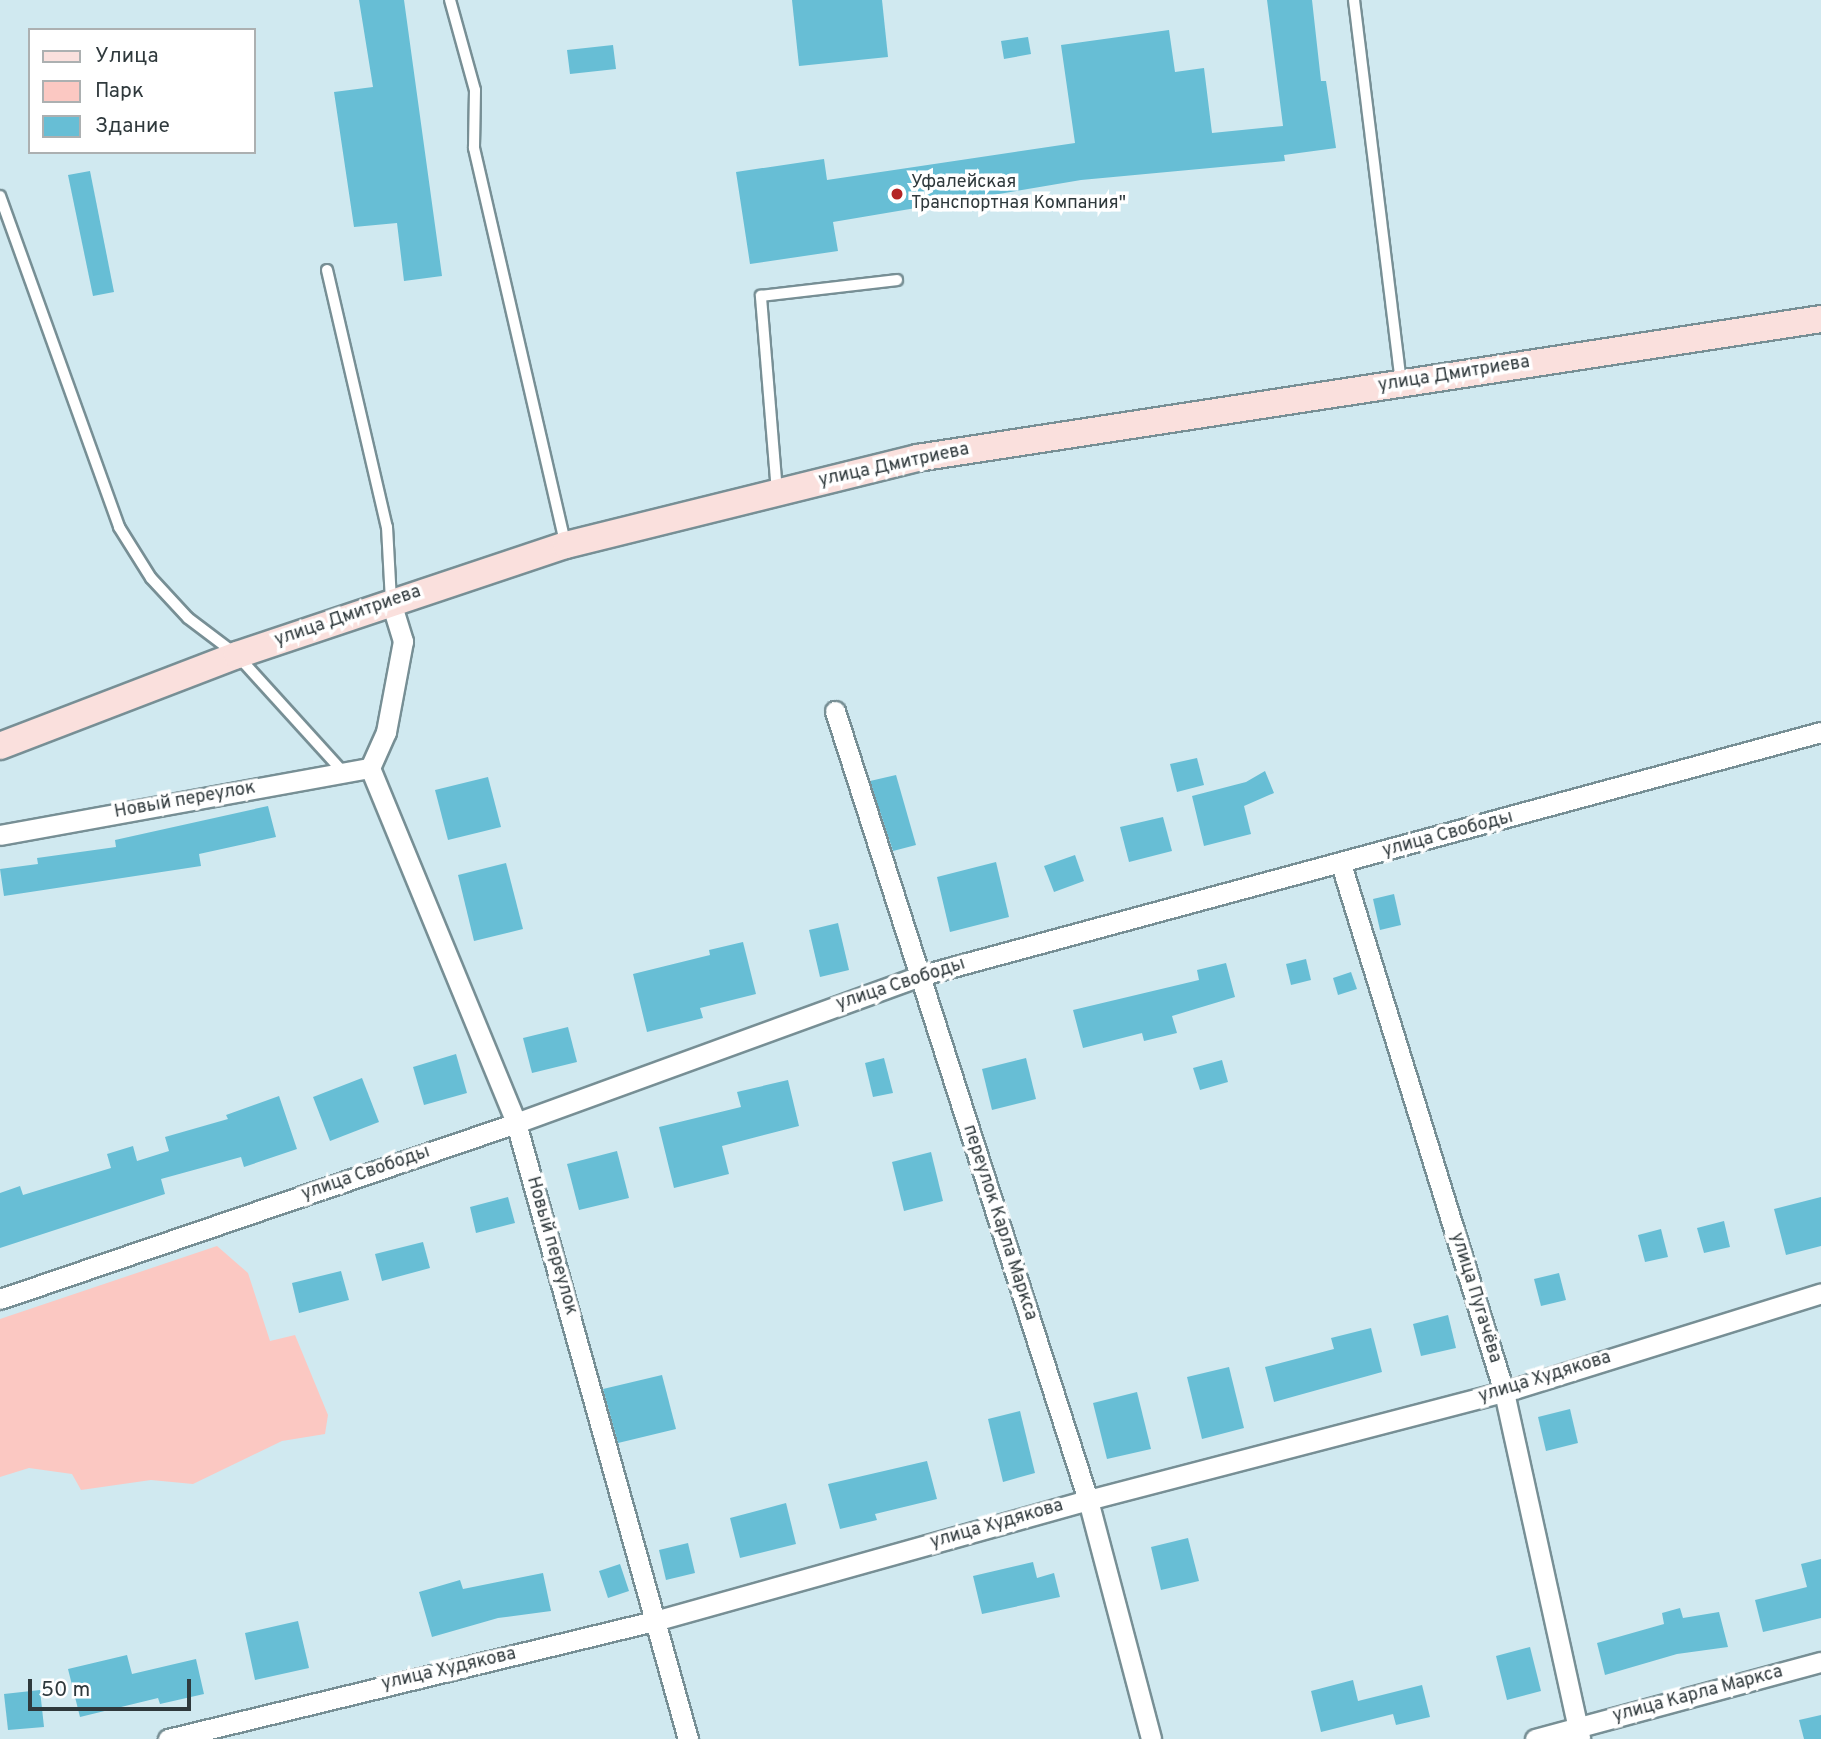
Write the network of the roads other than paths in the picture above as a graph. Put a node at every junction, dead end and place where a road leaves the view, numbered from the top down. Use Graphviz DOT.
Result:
graph roads {
  1 [pos="450,0"];
  2 [pos="1354,0"];
  3 [pos="0,196"];
  4 [pos="327,270"];
  5 [pos="897,280"];
  6 [pos="1821,319"];
  7 [pos="1401,383"];
  8 [pos="778,492"];
  9 [pos="566,545"];
  10 [pos="391,602"];
  11 [pos="237,654"];
  12 [pos="835,711"];
  13 [pos="1821,732"];
  14 [pos="0,746"];
  15 [pos="370,768"];
  16 [pos="344,772"];
  17 [pos="0,835"];
  18 [pos="1341,864"];
  19 [pos="919,976"];
  20 [pos="516,1123"];
  21 [pos="1821,1293"];
  22 [pos="0,1299"];
  23 [pos="1504,1392"];
  24 [pos="1088,1500"];
  25 [pos="658,1620"];
  26 [pos="1821,1662"];
  27 [pos="1579,1733"];
  28 [pos="168,1739"];
  29 [pos="688,1739"];
  30 [pos="1151,1739"];
  31 [pos="1535,1739"];
  1 -- 9 [label="lane"];
  2 -- 7 [label="lane"];
  3 -- 11 [label="lane"];
  4 -- 10 [label="lane"];
  5 -- 8 [label="lane"];
  6 -- 7 [label="street, улица Дмитриева"];
  7 -- 8 [label="street, улица Дмитриева"];
  8 -- 9 [label="street, улица Дмитриева"];
  9 -- 10 [label="street, улица Дмитриева"];
  10 -- 11 [label="street, улица Дмитриева"];
  10 -- 15 [label="street"];
  11 -- 14 [label="street, улица Дмитриева"];
  11 -- 16 [label="lane"];
  12 -- 19 [label="street, переулок Карла Маркса"];
  13 -- 18 [label="street, улица Свободы"];
  15 -- 16 [label="street, Новый переулок"];
  15 -- 20 [label="street, Новый переулок"];
  16 -- 17 [label="street, Новый переулок"];
  18 -- 19 [label="street, улица Свободы"];
  18 -- 23 [label="street, улица Пугачёва"];
  19 -- 20 [label="street, улица Свободы"];
  19 -- 24 [label="street, переулок Карла Маркса"];
  20 -- 22 [label="street, улица Свободы"];
  20 -- 25 [label="street, Новый переулок"];
  21 -- 23 [label="street, улица Худякова"];
  23 -- 24 [label="street, улица Худякова"];
  23 -- 27 [label="street, улица Пугачёва"];
  24 -- 25 [label="street, улица Худякова"];
  24 -- 30 [label="street, переулок Карла Маркса"];
  25 -- 28 [label="street, улица Худякова"];
  25 -- 29 [label="street, Новый переулок"];
  26 -- 27 [label="street, улица Карла Маркса"];
  27 -- 31 [label="street, улица Карла Маркса"];
}
